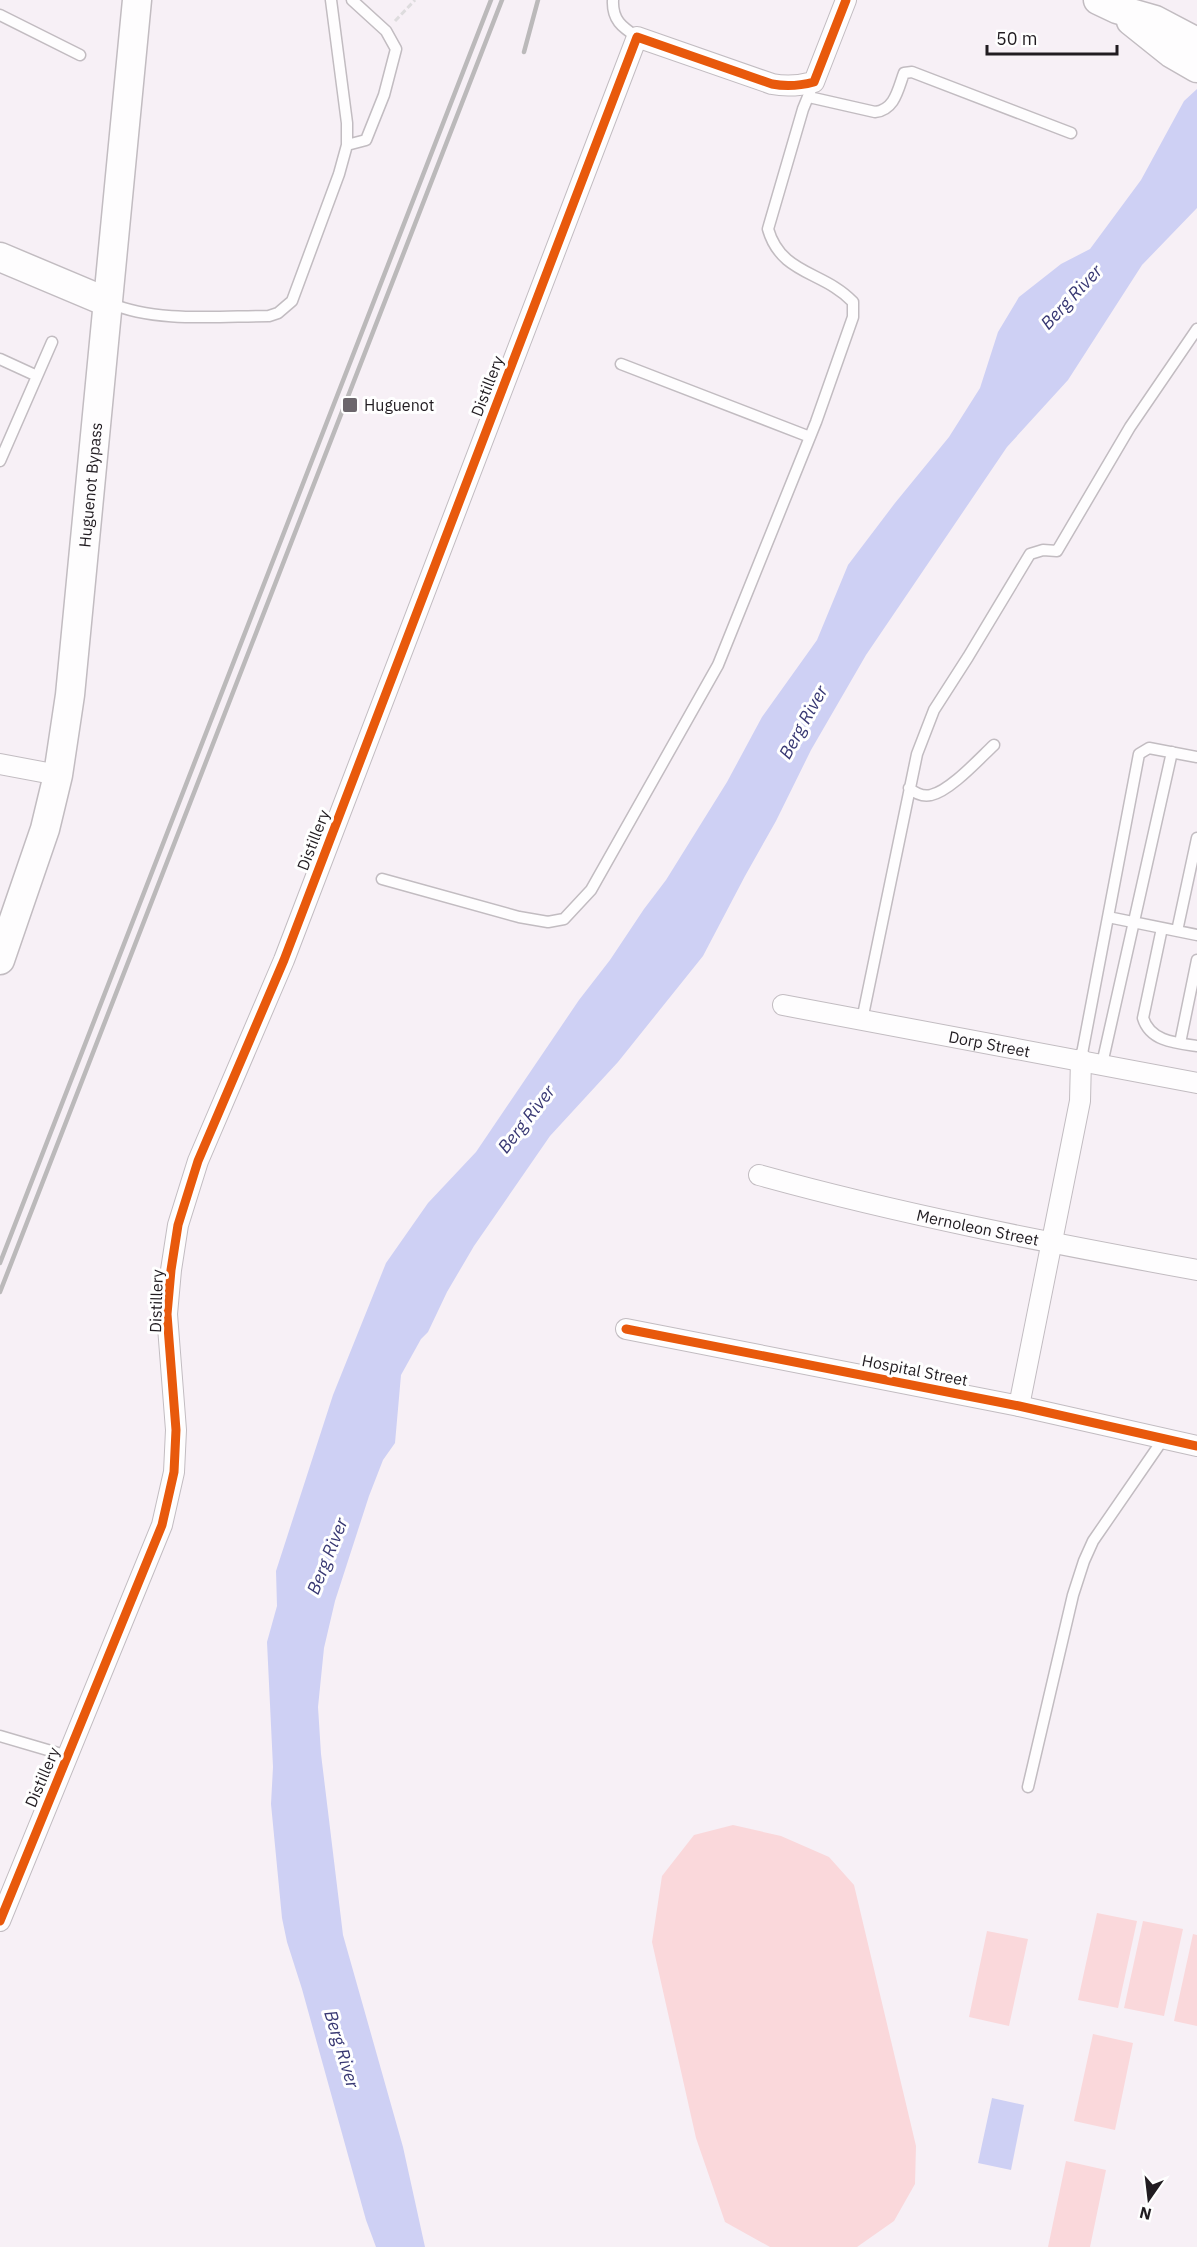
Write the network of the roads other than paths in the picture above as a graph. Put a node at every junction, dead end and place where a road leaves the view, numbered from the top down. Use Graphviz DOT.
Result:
graph roads {
  1 [pos="137,0"];
  2 [pos="331,0"];
  3 [pos="352,0"];
  4 [pos="613,0"];
  5 [pos="846,0"];
  6 [pos="1108,4"];
  7 [pos="0,15"];
  8 [pos="638,37"];
  9 [pos="1197,42"];
  10 [pos="80,55"];
  11 [pos="1197,68"];
  12 [pos="812,90"];
  13 [pos="1071,134"];
  14 [pos="347,146"];
  15 [pos="0,257"];
  16 [pos="107,302"];
  17 [pos="1197,328"];
  18 [pos="52,342"];
  19 [pos="0,359"];
  20 [pos="621,364"];
  21 [pos="37,376"];
  22 [pos="810,437"];
  23 [pos="1,459"];
  24 [pos="994,745"];
  25 [pos="1172,752"];
  26 [pos="1197,757"];
  27 [pos="0,764"];
  28 [pos="58,775"];
  29 [pos="909,788"];
  30 [pos="1197,838"];
  31 [pos="382,879"];
  32 [pos="1107,917"];
  33 [pos="1134,922"];
  34 [pos="1162,928"];
  35 [pos="1177,931"];
  36 [pos="1197,935"];
  37 [pos="0,960"];
  38 [pos="1197,960"];
  39 [pos="783,1005"];
  40 [pos="861,1020"];
  41 [pos="1180,1043"];
  42 [pos="1197,1046"];
  43 [pos="1081,1059"];
  44 [pos="1102,1064"];
  45 [pos="1197,1083"];
  46 [pos="1080,1101"];
  47 [pos="759,1175"];
  48 [pos="1052,1243"];
  49 [pos="1197,1270"];
  50 [pos="626,1329"];
  51 [pos="1019,1406"];
  52 [pos="1164,1438"];
  53 [pos="1197,1446"];
  54 [pos="0,1736"];
  55 [pos="68,1756"];
  56 [pos="1028,1787"];
  57 [pos="0,1921"];
  1 -- 16 [label="main road, Huguenot Bypass"];
  2 -- 14 [label="lane"];
  3 -- 14 [label="lane"];
  4 -- 8 [label="lane"];
  5 -- 12 [label="street"];
  6 -- 9 [label="main road"];
  6 -- 11 [label="main road"];
  7 -- 10 [label="lane"];
  8 -- 12 [label="street"];
  8 -- 55 [label="street, Distillery"];
  12 -- 13 [label="lane"];
  12 -- 22 [label="lane"];
  14 -- 16 [label="lane"];
  15 -- 16 [label="main road"];
  16 -- 28 [label="main road, Huguenot Bypass"];
  17 -- 29 [label="lane"];
  18 -- 21 [label="lane"];
  19 -- 21 [label="lane"];
  20 -- 22 [label="lane"];
  21 -- 23 [label="lane"];
  22 -- 31 [label="lane"];
  24 -- 29 [label="lane"];
  25 -- 26 [label="lane"];
  25 -- 32 [label="lane"];
  25 -- 33 [label="lane"];
  27 -- 28 [label="street"];
  28 -- 37 [label="main road, Huguenot Bypass"];
  29 -- 40 [label="lane"];
  30 -- 35 [label="lane"];
  32 -- 33 [label="lane"];
  32 -- 43 [label="lane"];
  33 -- 34 [label="lane"];
  33 -- 44 [label="lane"];
  34 -- 35 [label="lane"];
  34 -- 41 [label="lane"];
  35 -- 36 [label="lane"];
  38 -- 41 [label="lane"];
  39 -- 40 [label="street, Dorp Street"];
  40 -- 43 [label="street, Dorp Street"];
  41 -- 42 [label="lane"];
  43 -- 44 [label="street, Dorp Street"];
  43 -- 46 [label="street"];
  44 -- 45 [label="street, Dorp Street"];
  44 -- 46 [label="street"];
  46 -- 48 [label="street"];
  47 -- 48 [label="street, Mernoleon Street"];
  48 -- 49 [label="street, Mernoleon Street"];
  48 -- 51 [label="street"];
  50 -- 51 [label="street, Hospital Street"];
  51 -- 52 [label="street, Hospital Street"];
  52 -- 53 [label="street, Hospital Street"];
  52 -- 56 [label="lane"];
  54 -- 55 [label="lane"];
  55 -- 57 [label="street, Distillery"];
}
